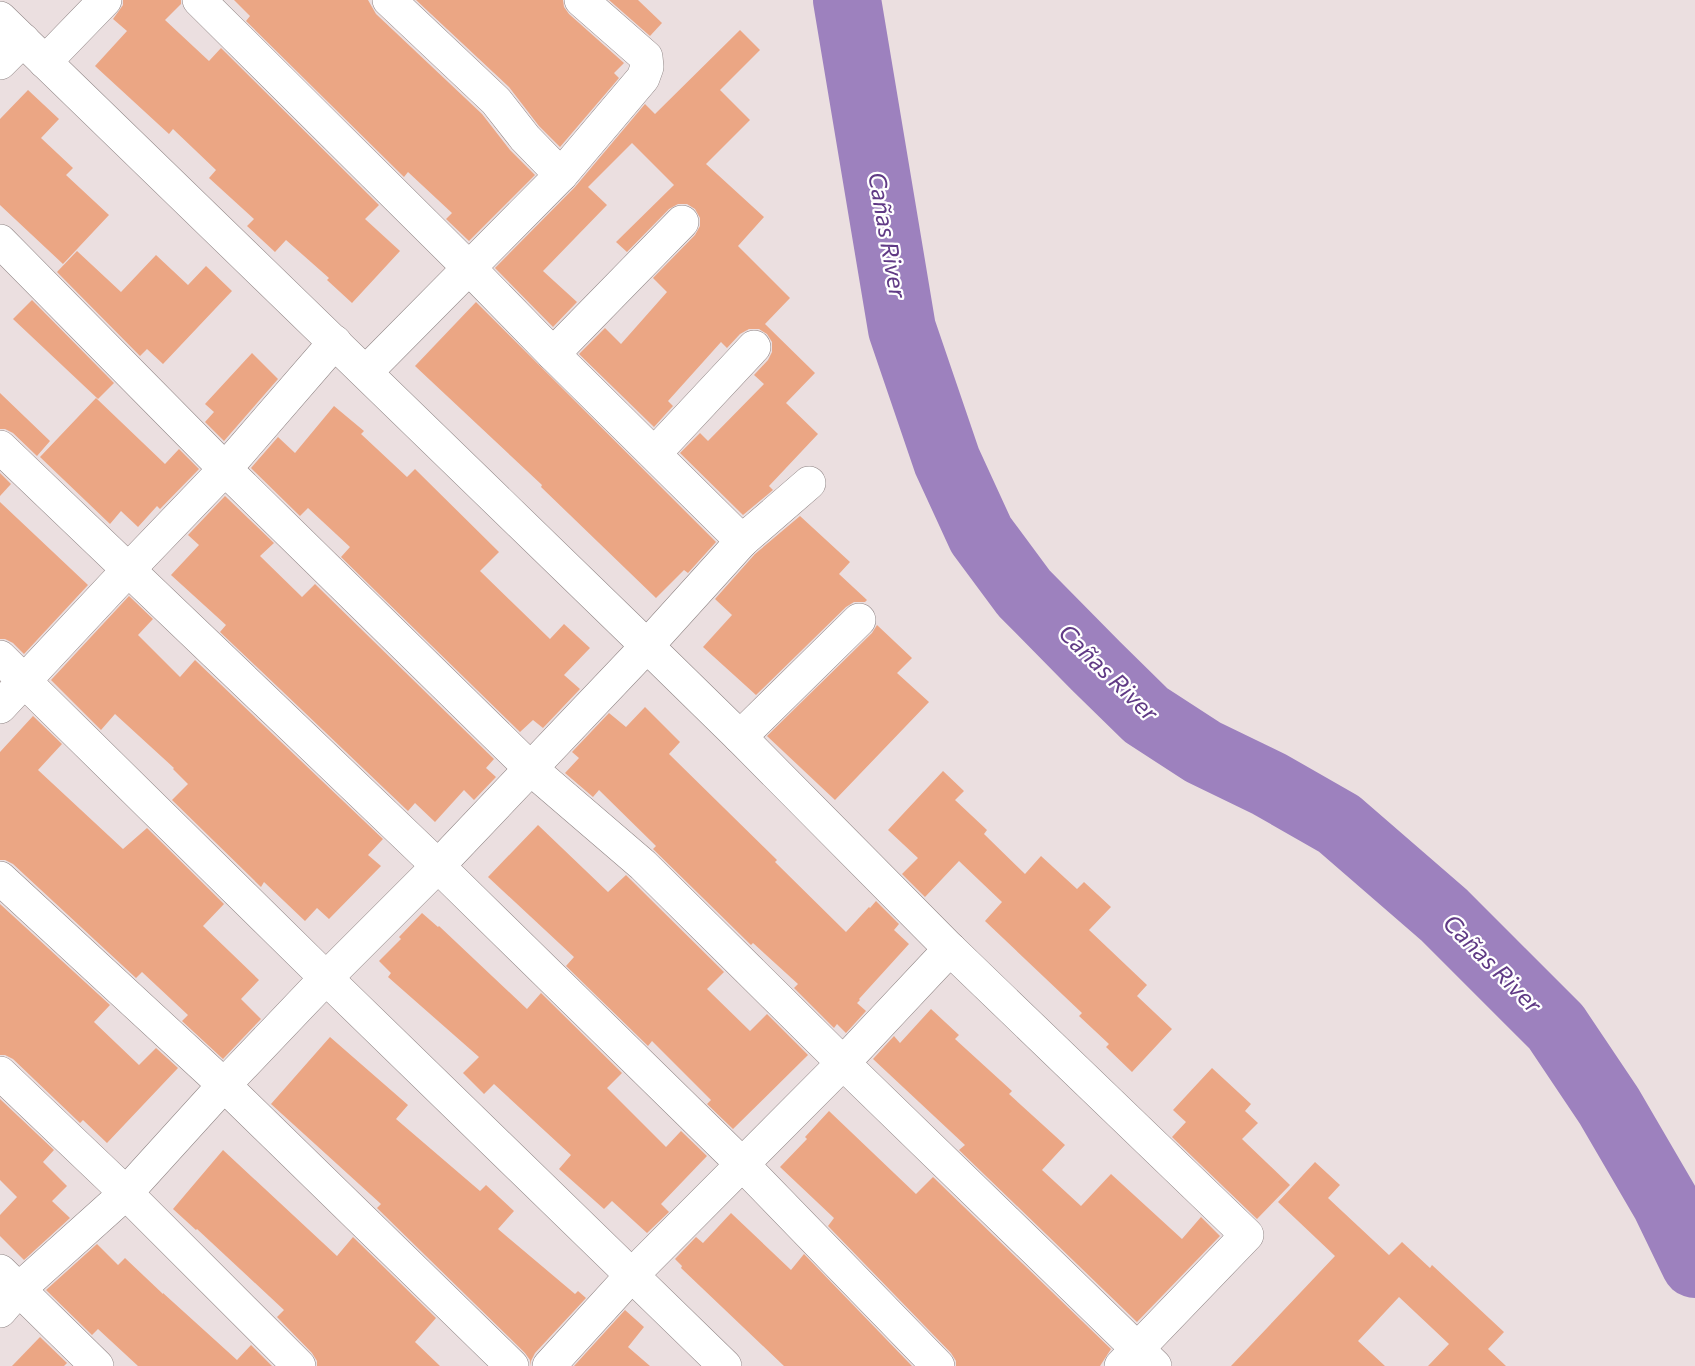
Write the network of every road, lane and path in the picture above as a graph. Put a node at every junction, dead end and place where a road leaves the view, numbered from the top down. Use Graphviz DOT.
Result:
graph roads {
  1 [pos="105,0"];
  2 [pos="199,0"];
  3 [pos="389,0"];
  4 [pos="582,0"];
  5 [pos="23,40"];
  6 [pos="0,63"];
  7 [pos="561,175"];
  8 [pos="682,222"];
  9 [pos="0,241"];
  10 [pos="470,269"];
  11 [pos="335,342"];
  12 [pos="754,347"];
  13 [pos="553,354"];
  14 [pos="366,372"];
  15 [pos="0,447"];
  16 [pos="655,453"];
  17 [pos="225,469"];
  18 [pos="808,483"];
  19 [pos="742,541"];
  20 [pos="128,570"];
  21 [pos="859,620"];
  22 [pos="647,645"];
  23 [pos="0,657"];
  24 [pos="24,681"];
  25 [pos="0,707"];
  26 [pos="740,737"];
  27 [pos="530,768"];
  28 [pos="438,866"];
  29 [pos="0,878"];
  30 [pos="950,949"];
  31 [pos="326,978"];
  32 [pos="843,1063"];
  33 [pos="0,1073"];
  34 [pos="224,1085"];
  35 [pos="742,1164"];
  36 [pos="126,1193"];
  37 [pos="632,1275"];
  38 [pos="6,1290"];
  39 [pos="1138,1360"];
  40 [pos="97,1366"];
  41 [pos="299,1366"];
  42 [pos="512,1366"];
  43 [pos="549,1366"];
  44 [pos="725,1366"];
  45 [pos="938,1366"];
  1 -- 5 [label="street"];
  2 -- 10 [label="street"];
  3 -- 7 [label="street"];
  4 -- 7 [label="street"];
  5 -- 6 [label="street"];
  5 -- 11 [label="street"];
  7 -- 10 [label="street"];
  8 -- 13 [label="street"];
  9 -- 17 [label="street"];
  10 -- 13 [label="street"];
  10 -- 14 [label="street"];
  11 -- 14 [label="street"];
  11 -- 17 [label="street"];
  12 -- 16 [label="street"];
  13 -- 16 [label="street"];
  14 -- 22 [label="street"];
  15 -- 20 [label="street"];
  16 -- 19 [label="street"];
  17 -- 20 [label="street"];
  17 -- 27 [label="street"];
  18 -- 19 [label="street"];
  19 -- 22 [label="street"];
  20 -- 24 [label="street"];
  20 -- 28 [label="street"];
  21 -- 26 [label="street"];
  22 -- 26 [label="street"];
  22 -- 27 [label="street"];
  23 -- 24 [label="street"];
  24 -- 25 [label="street"];
  24 -- 31 [label="street"];
  26 -- 30 [label="street"];
  27 -- 28 [label="street"];
  27 -- 32 [label="street"];
  28 -- 31 [label="street"];
  28 -- 35 [label="street"];
  29 -- 34 [label="street"];
  30 -- 32 [label="street"];
  30 -- 39 [label="street"];
  31 -- 34 [label="street"];
  31 -- 37 [label="street"];
  32 -- 35 [label="street"];
  32 -- 39 [label="street"];
  33 -- 36 [label="street"];
  34 -- 36 [label="street"];
  34 -- 42 [label="street"];
  35 -- 37 [label="street"];
  35 -- 45 [label="street"];
  36 -- 38 [label="street"];
  36 -- 41 [label="street"];
  37 -- 43 [label="street"];
  37 -- 44 [label="street"];
  38 -- 40 [label="street"];
}
